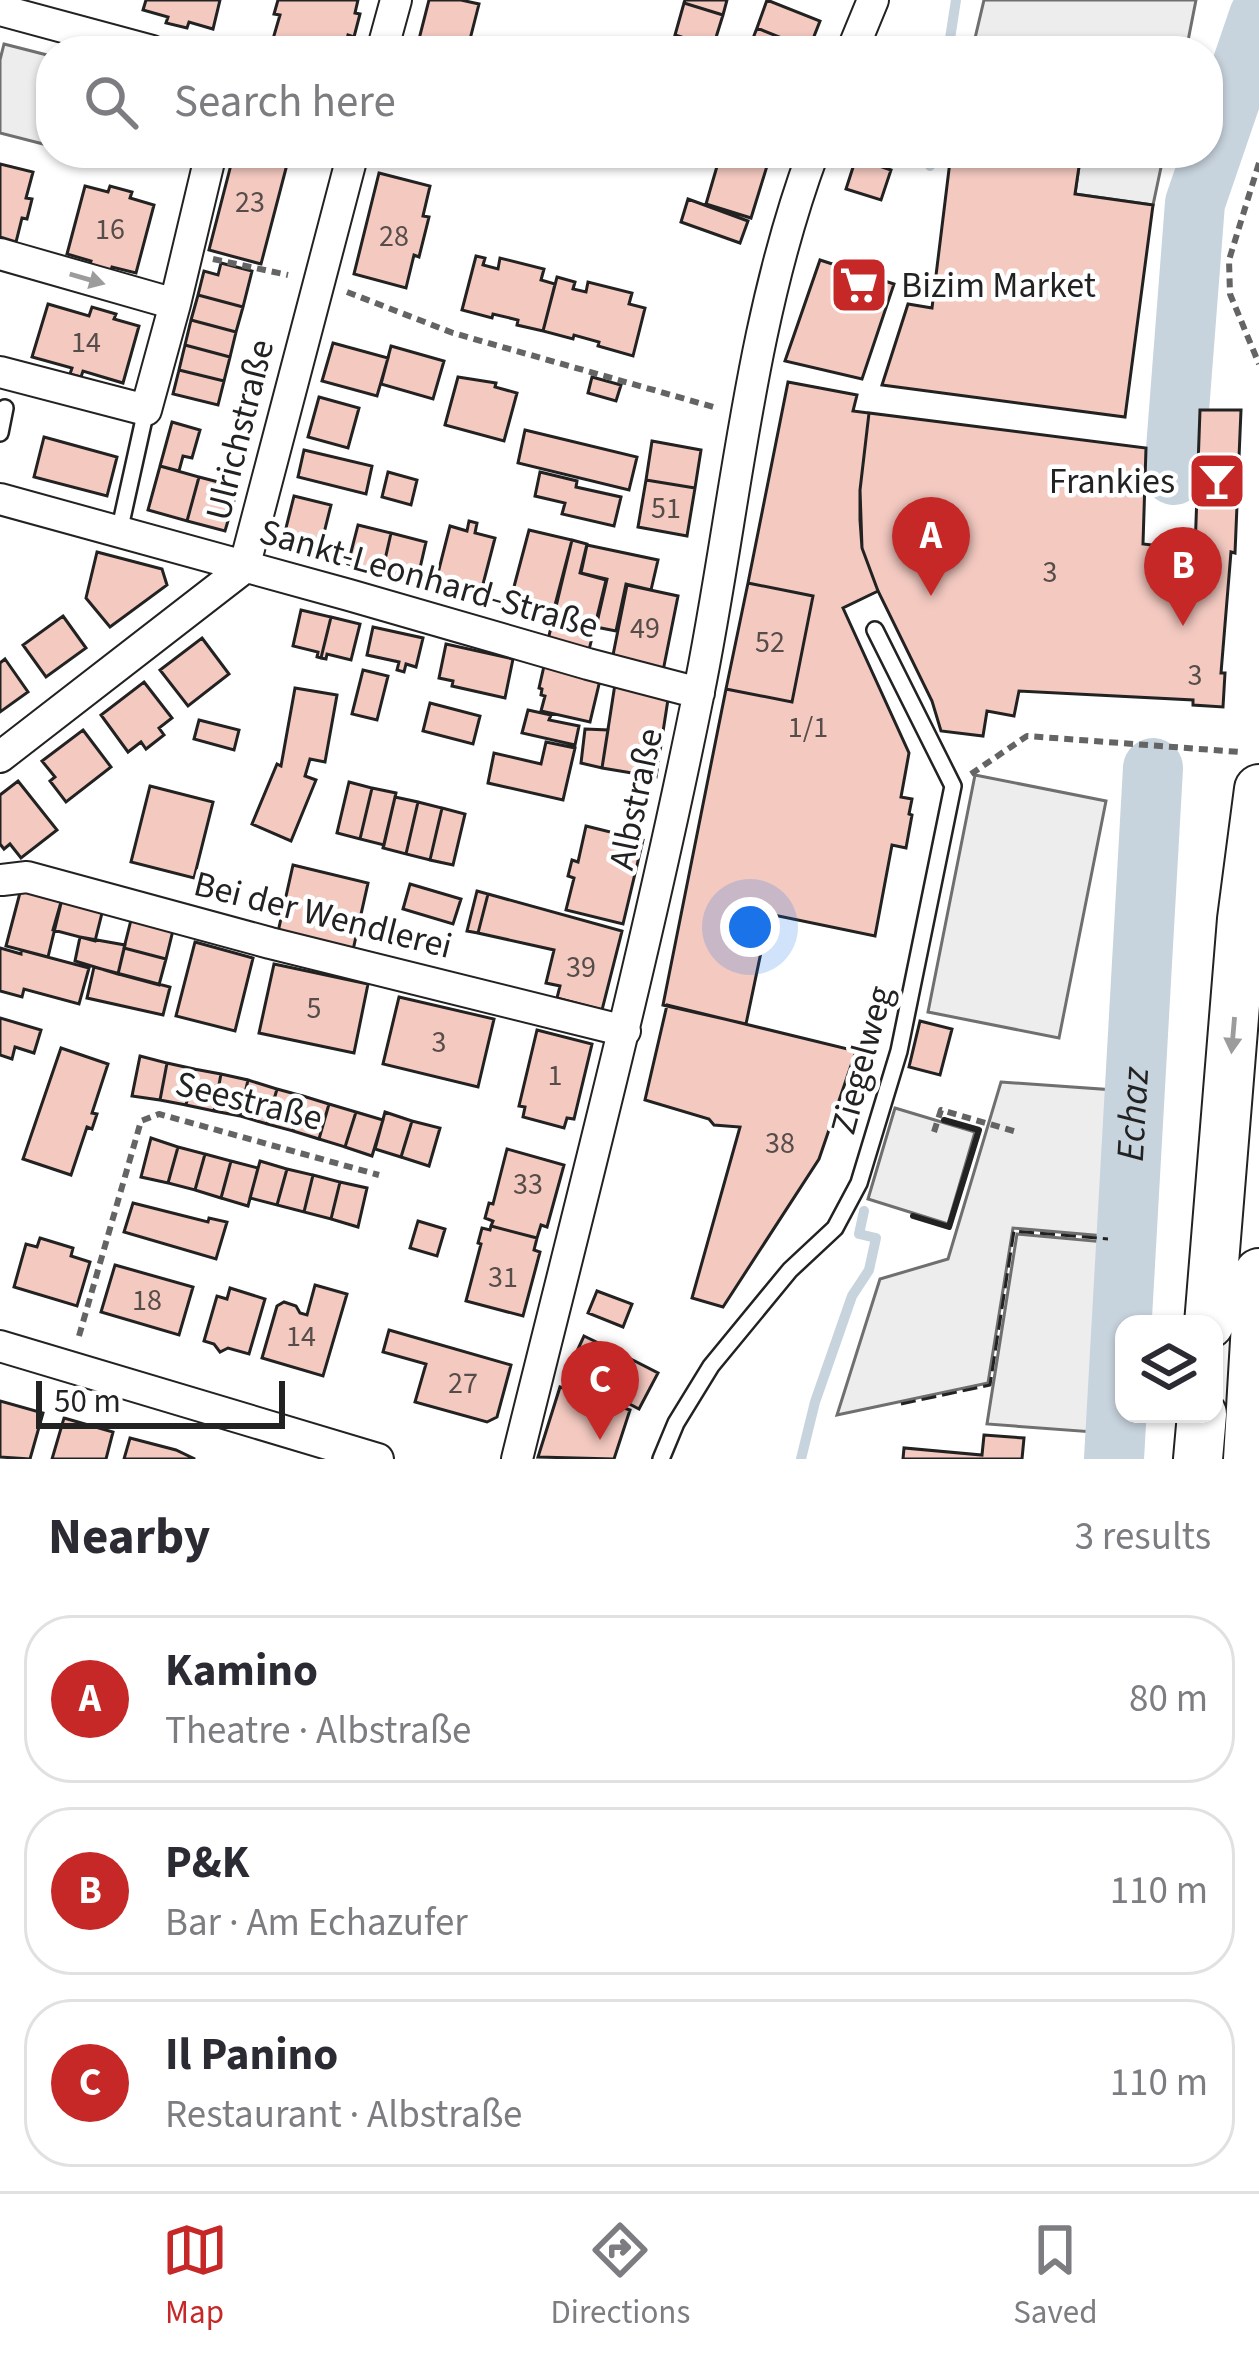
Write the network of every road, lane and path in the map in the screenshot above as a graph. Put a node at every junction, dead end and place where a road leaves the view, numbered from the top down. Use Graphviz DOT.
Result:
graph roads {
  1 [pos="396,0"];
  2 [pos="873,0"];
  3 [pos="0,10"];
  4 [pos="96,36"];
  5 [pos="386,36"];
  6 [pos="858,36"];
  7 [pos="1259,163"];
  8 [pos="207,168"];
  9 [pos="349,168"];
  10 [pos="808,168"];
  11 [pos="0,254"];
  12 [pos="186,254"];
  13 [pos="319,281"];
  14 [pos="175,304"];
  15 [pos="1259,364"];
  16 [pos="0,372"];
  17 [pos="5,408"];
  18 [pos="146,410"];
  19 [pos="746,416"];
  20 [pos="0,434"];
  21 [pos="0,500"];
  22 [pos="119,532"];
  23 [pos="244,568"];
  24 [pos="875,630"];
  25 [pos="699,693"];
  26 [pos="0,757"];
  27 [pos="1252,771"];
  28 [pos="953,786"];
  29 [pos="1,882"];
  30 [pos="625,1031"];
  31 [pos="934,1132"];
  32 [pos="1017,1132"];
  33 [pos="380,1175"];
  34 [pos="1259,1274"];
  35 [pos="1210,1315"];
  36 [pos="0,1346"];
  37 [pos="70,1369"];
  38 [pos="1201,1423"];
  39 [pos="378,1459"];
  40 [pos="517,1459"];
  41 [pos="661,1459"];
  42 [pos="1198,1459"];
  43 [pos="1248,1459"];
  1 -- 5 [label="street"];
  2 -- 6 [label="street"];
  3 -- 4 [label="street"];
  7 -- 15 [label="path"];
  8 -- 12 [label="street"];
  9 -- 13 [label="street, Ulrichstraße"];
  10 -- 19 [label="street, Albstraße"];
  11 -- 14 [label="street, one-way"];
  12 -- 13 [label="path"];
  12 -- 14 [label="street"];
  13 -- 19 [label="path"];
  13 -- 23 [label="street, Ulrichstraße"];
  14 -- 18 [label="street"];
  16 -- 18 [label="street"];
  17 -- 20 [label="lane"];
  18 -- 22 [label="lane"];
  19 -- 25 [label="street, Albstraße"];
  21 -- 22 [label="street, Sankt-Leonhard-Straße"];
  22 -- 23 [label="street, Sankt-Leonhard-Straße"];
  23 -- 25 [label="street, Sankt-Leonhard-Straße"];
  23 -- 26 [label="street, Ulrichstraße"];
  24 -- 28 [label="lane"];
  25 -- 30 [label="street, Albstraße"];
  27 -- 28 [label="path"];
  27 -- 35 [label="main road, one-way"];
  28 -- 41 [label="lane, Ziegelweg"];
  29 -- 30 [label="street, Bei der Wendlerei"];
  30 -- 40 [label="street, Albstraße"];
  31 -- 32 [label="path"];
  33 -- 37 [label="path, Seestraße"];
  34 -- 43 [label="main road"];
  36 -- 37 [label="street"];
  37 -- 39 [label="street"];
  38 -- 42 [label="main road"];
}
